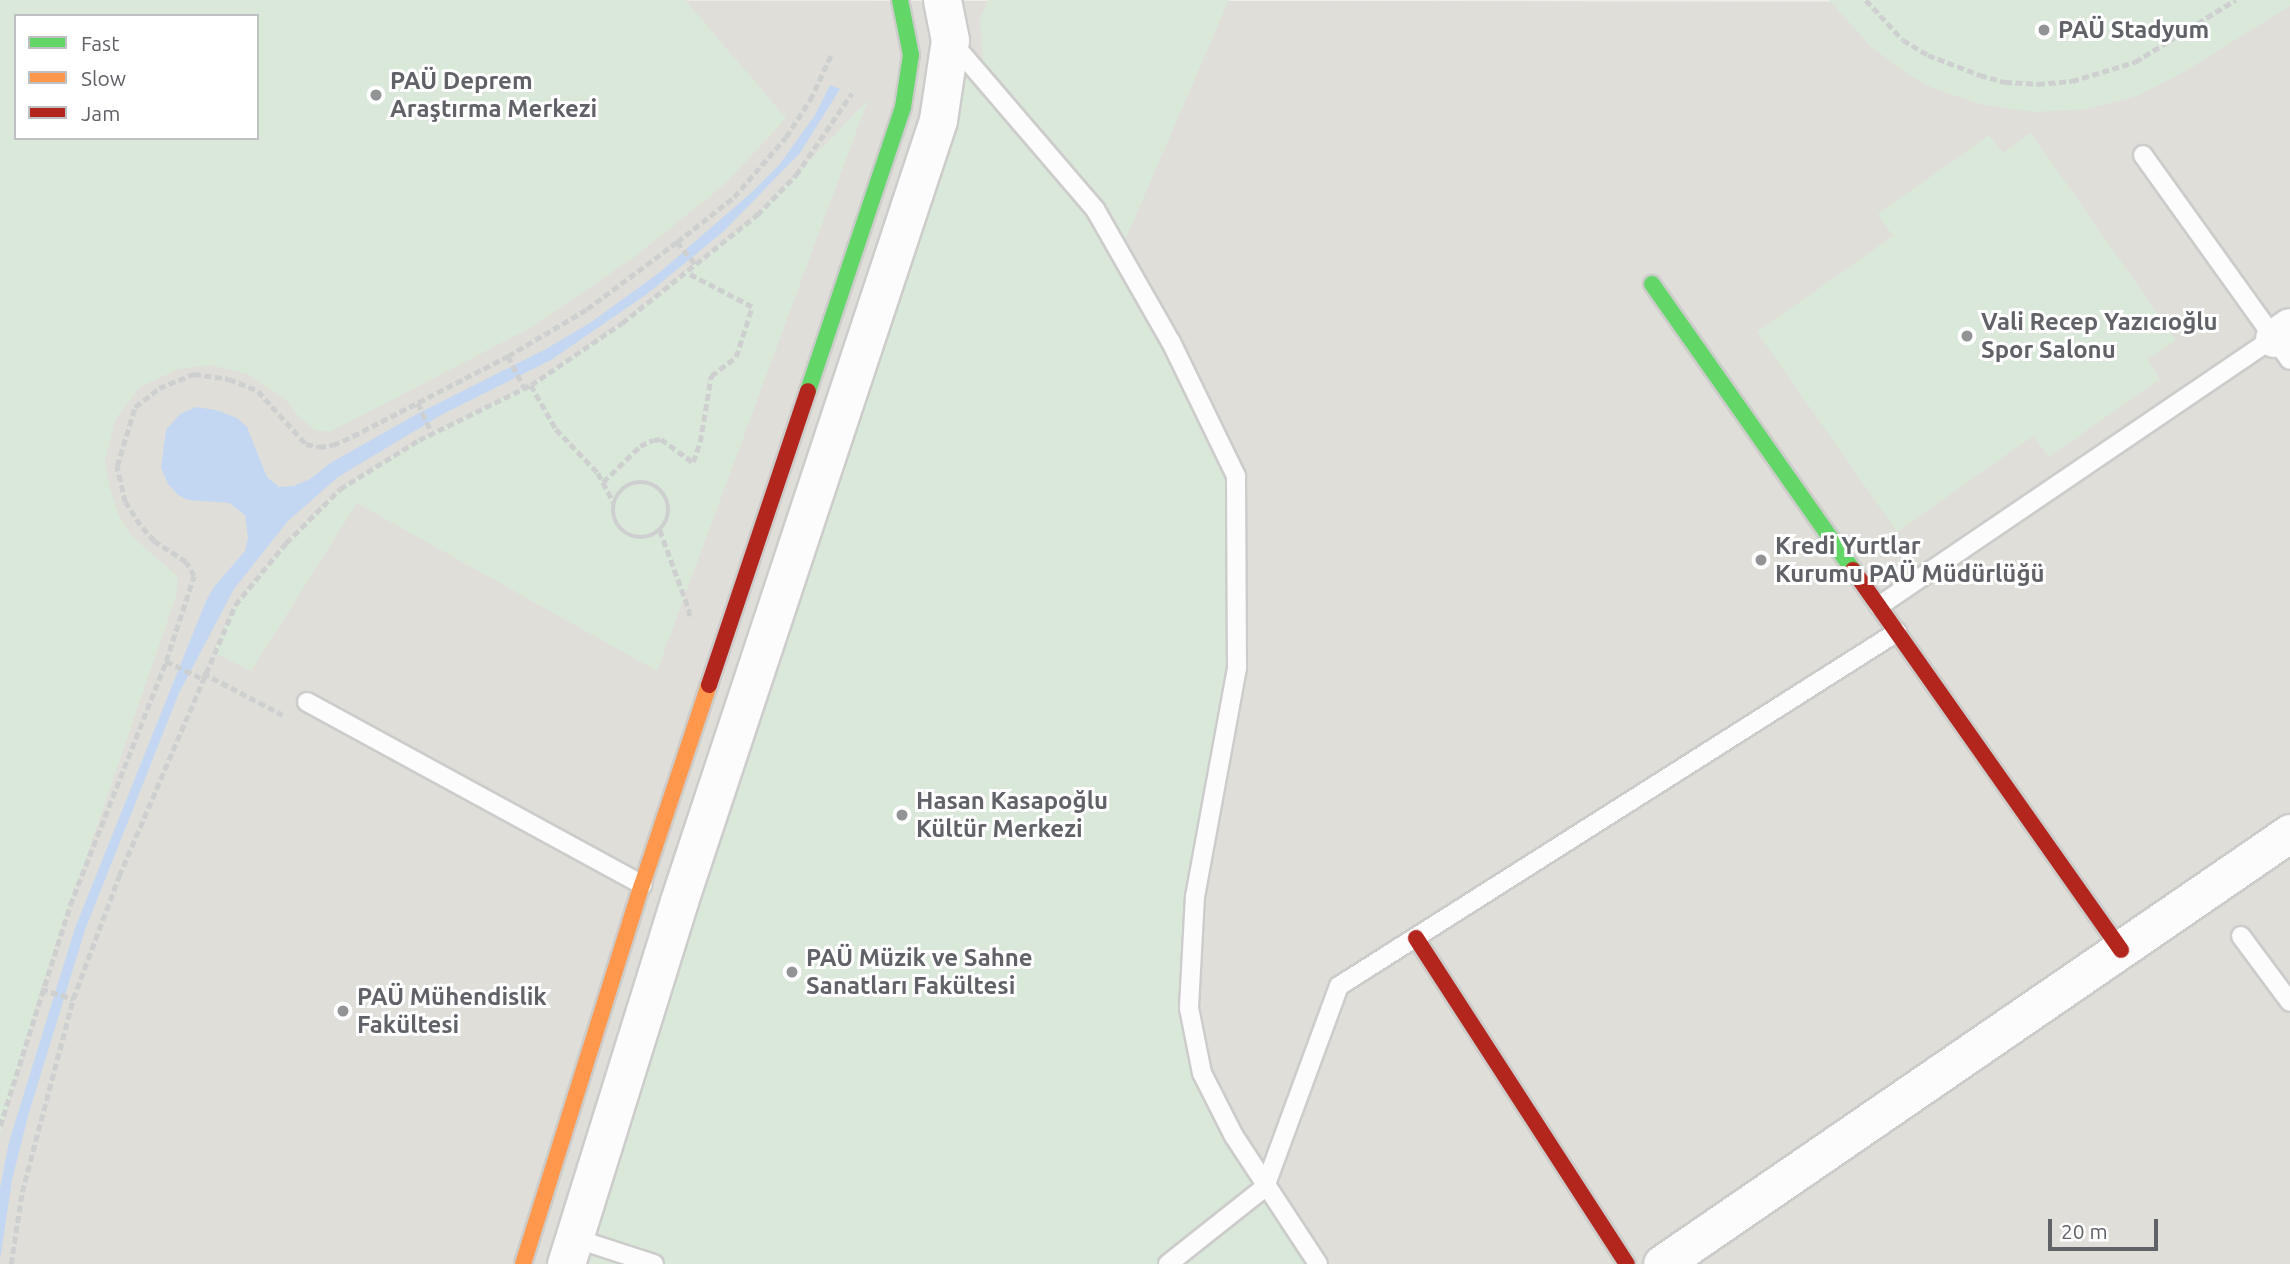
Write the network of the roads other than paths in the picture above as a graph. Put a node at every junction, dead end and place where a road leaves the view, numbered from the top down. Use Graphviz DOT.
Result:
graph roads {
  1 [pos="900,0"];
  2 [pos="943,1"];
  3 [pos="950,40"];
  4 [pos="2143,155"];
  5 [pos="1652,284"];
  6 [pos="2285,342"];
  7 [pos="1879,606"];
  8 [pos="1897,632"];
  9 [pos="307,702"];
  10 [pos="2290,833"];
  11 [pos="642,884"];
  12 [pos="679,901"];
  13 [pos="2241,936"];
  14 [pos="1416,938"];
  15 [pos="2121,950"];
  16 [pos="2290,1002"];
  17 [pos="1265,1187"];
  18 [pos="570,1251"];
  19 [pos="523,1264"];
  20 [pos="654,1264"];
  21 [pos="1168,1264"];
  22 [pos="1318,1264"];
  23 [pos="1627,1264"];
  24 [pos="1662,1264"];
  1 -- 11 [label="street"];
  2 -- 3 [label="street"];
  3 -- 12 [label="street"];
  3 -- 17 [label="lane"];
  4 -- 6 [label="lane"];
  5 -- 7 [label="street"];
  6 -- 7 [label="lane"];
  7 -- 8 [label="street"];
  8 -- 14 [label="lane"];
  8 -- 15 [label="street"];
  9 -- 11 [label="lane"];
  10 -- 15 [label="street"];
  11 -- 12 [label="street"];
  11 -- 19 [label="street"];
  12 -- 18 [label="street"];
  13 -- 16 [label="lane"];
  14 -- 17 [label="lane"];
  14 -- 23 [label="street"];
  15 -- 24 [label="street"];
  17 -- 21 [label="lane"];
  17 -- 22 [label="lane"];
  18 -- 20 [label="lane"];
}
